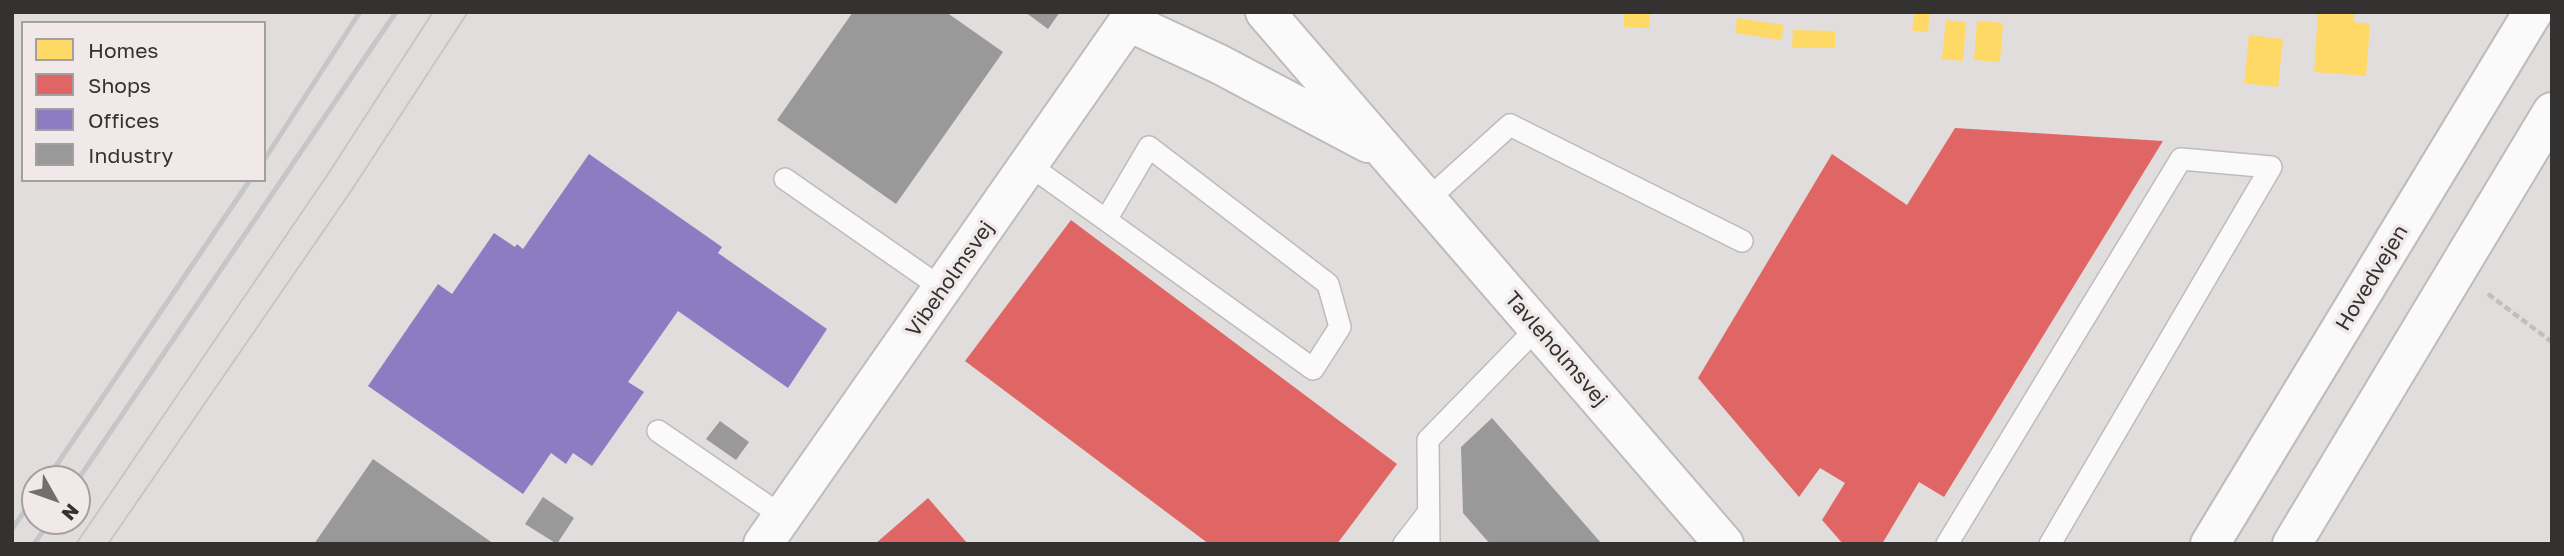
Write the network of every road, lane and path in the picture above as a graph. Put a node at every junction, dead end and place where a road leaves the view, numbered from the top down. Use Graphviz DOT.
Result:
graph roads {
  1 [pos="1265,12"];
  2 [pos="2533,12"];
  3 [pos="1132,17"];
  4 [pos="2552,112"];
  5 [pos="1388,154"];
  6 [pos="1029,165"];
  7 [pos="785,179"];
  8 [pos="1427,200"];
  9 [pos="1106,220"];
  10 [pos="1742,241"];
  11 [pos="2456,271"];
  12 [pos="943,289"];
  13 [pos="1537,328"];
  14 [pos="2552,342"];
  15 [pos="658,431"];
  16 [pos="1428,513"];
  17 [pos="770,536"];
  18 [pos="1404,544"];
  19 [pos="1429,544"];
  20 [pos="1724,544"];
  21 [pos="1947,544"];
  22 [pos="2050,544"];
  23 [pos="2210,544"];
  24 [pos="2292,544"];
  1 -- 5 [label="street, Tavleholmsvej"];
  2 -- 23 [label="street, Hovedvejen"];
  3 -- 5 [label="street, Tavleholmsvej"];
  3 -- 6 [label="street, Vibeholmsvej"];
  4 -- 11 [label="street"];
  5 -- 8 [label="street, Tavleholmsvej"];
  6 -- 9 [label="lane"];
  6 -- 12 [label="street, Vibeholmsvej"];
  7 -- 12 [label="lane"];
  8 -- 10 [label="lane"];
  8 -- 13 [label="street, Tavleholmsvej"];
  9 -- 9 [label="lane"];
  11 -- 14 [label="path"];
  11 -- 24 [label="street"];
  12 -- 17 [label="street, Vibeholmsvej"];
  13 -- 16 [label="lane"];
  13 -- 20 [label="street, Tavleholmsvej"];
  15 -- 17 [label="lane"];
  16 -- 18 [label="lane"];
  16 -- 19 [label="lane"];
  21 -- 22 [label="lane"];
}
